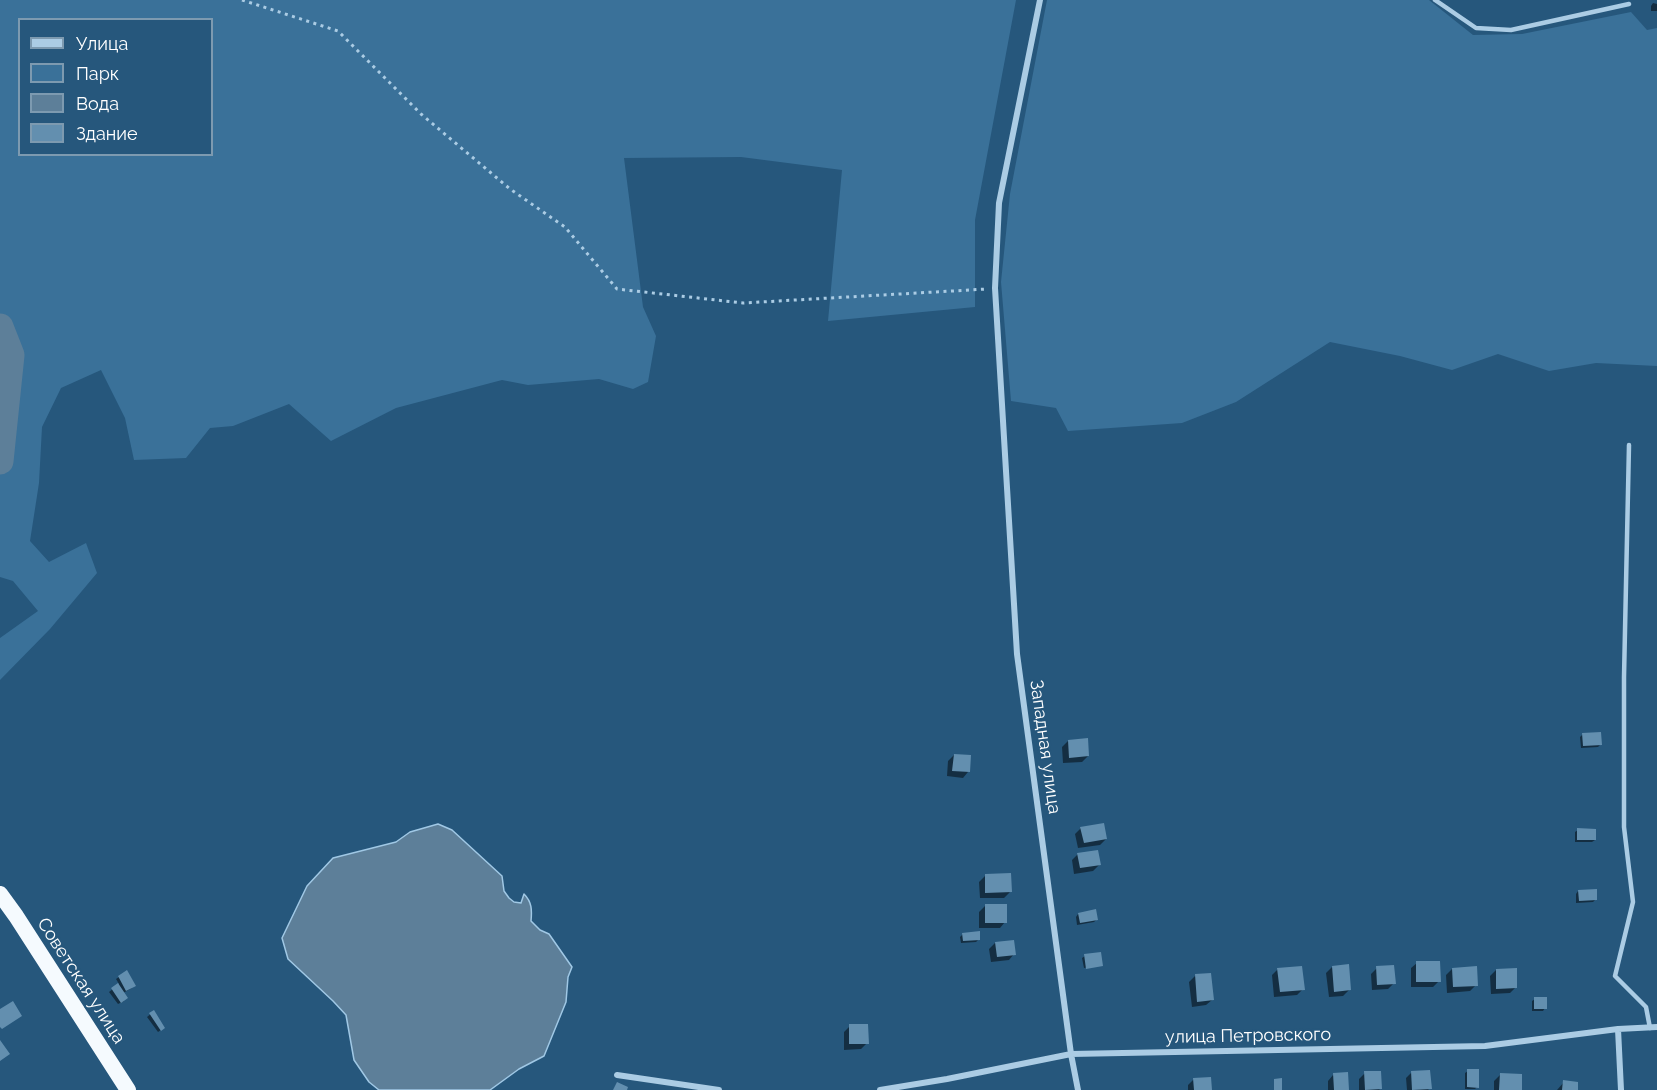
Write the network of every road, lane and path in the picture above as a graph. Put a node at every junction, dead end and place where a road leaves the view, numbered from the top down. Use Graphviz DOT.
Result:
graph roads {
  1 [pos="242,0"];
  2 [pos="1040,0"];
  3 [pos="1435,0"];
  4 [pos="1629,4"];
  5 [pos="995,288"];
  6 [pos="1629,446"];
  7 [pos="0,894"];
  8 [pos="1654,1027"];
  9 [pos="1618,1029"];
  10 [pos="1071,1054"];
  11 [pos="617,1075"];
  12 [pos="128,1090"];
  13 [pos="719,1090"];
  14 [pos="880,1090"];
  15 [pos="1078,1090"];
  16 [pos="1621,1090"];
  1 -- 5 [label="path"];
  2 -- 5 [label="street, Западная улица"];
  3 -- 4 [label="lane"];
  5 -- 10 [label="street, Западная улица"];
  6 -- 8 [label="lane"];
  7 -- 12 [label="highway, Советская улица"];
  8 -- 9 [label="street, улица Петровского"];
  9 -- 10 [label="street, улица Петровского"];
  9 -- 16 [label="street"];
  10 -- 14 [label="street, улица Петровского"];
  10 -- 15 [label="street, Западная улица"];
  11 -- 13 [label="street"];
}
